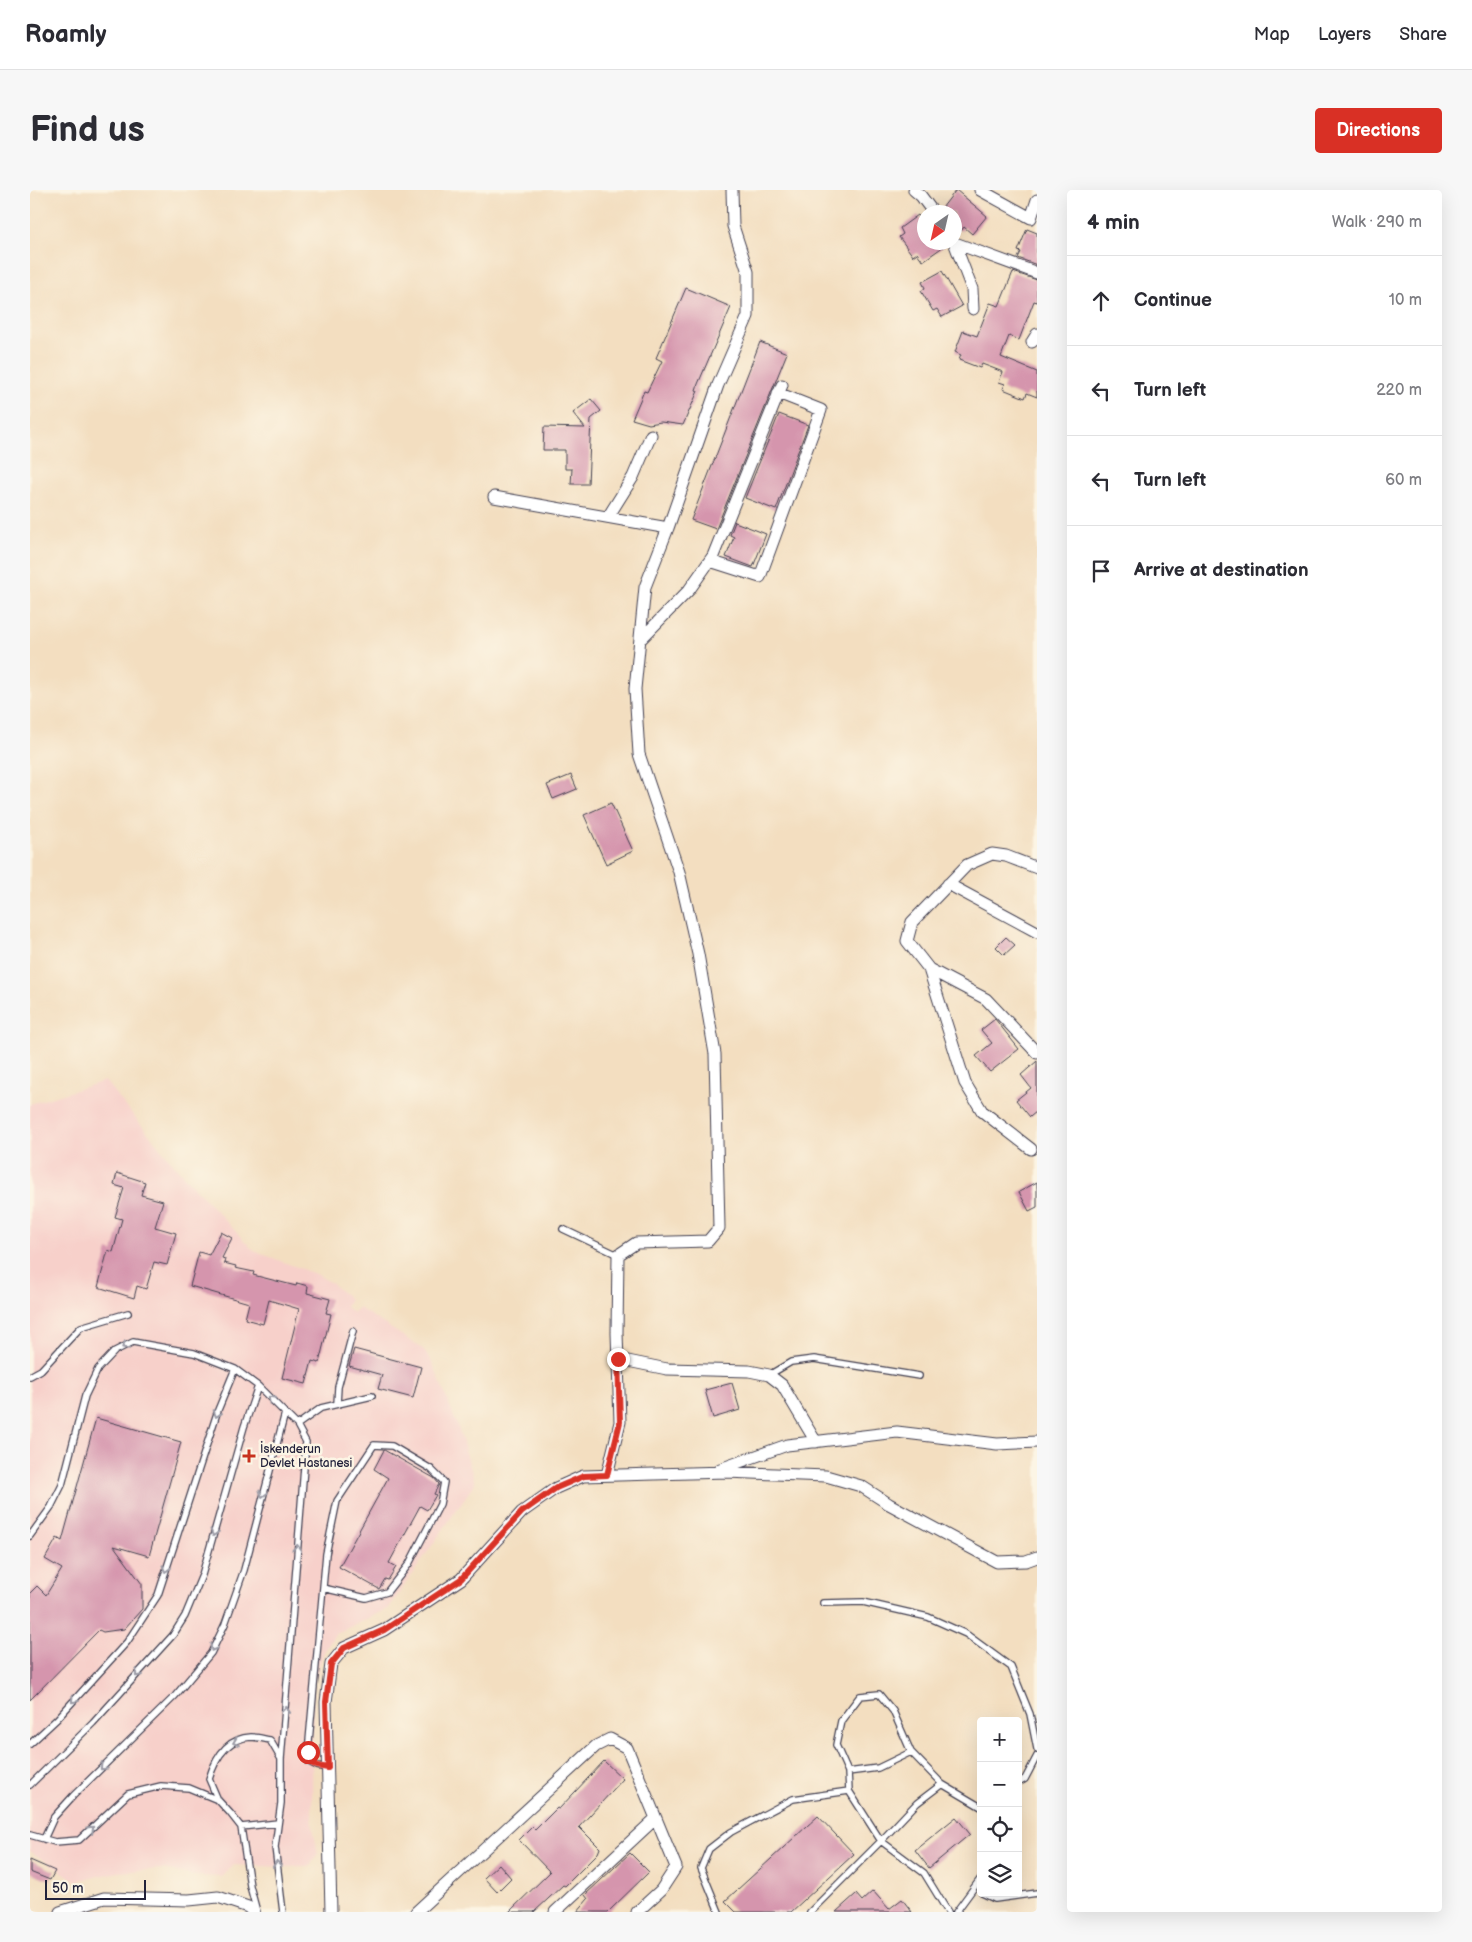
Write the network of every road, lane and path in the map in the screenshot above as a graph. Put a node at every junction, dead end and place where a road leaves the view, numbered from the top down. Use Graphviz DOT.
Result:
graph roads {
  1 [pos="732,190"];
  2 [pos="914,190"];
  3 [pos="980,190"];
  4 [pos="1037,200"];
  5 [pos="928,205"];
  6 [pos="1034,219"];
  7 [pos="962,246"];
  8 [pos="958,250"];
  9 [pos="1037,273"];
  10 [pos="973,309"];
  11 [pos="651,435"];
  12 [pos="494,496"];
  13 [pos="608,517"];
  14 [pos="668,528"];
  15 [pos="710,561"];
  16 [pos="642,638"];
  17 [pos="1037,868"];
  18 [pos="948,884"];
  19 [pos="1037,932"];
  20 [pos="929,969"];
  21 [pos="1037,1054"];
  22 [pos="1031,1149"];
  23 [pos="563,1229"];
  24 [pos="618,1255"];
  25 [pos="128,1313"];
  26 [pos="353,1331"];
  27 [pos="618,1359"];
  28 [pos="235,1369"];
  29 [pos="769,1375"];
  30 [pos="30,1376"];
  31 [pos="919,1376"];
  32 [pos="258,1386"];
  33 [pos="372,1396"];
  34 [pos="337,1404"];
  35 [pos="285,1413"];
  36 [pos="297,1425"];
  37 [pos="816,1442"];
  38 [pos="1037,1442"];
  39 [pos="710,1473"];
  40 [pos="607,1475"];
  41 [pos="30,1536"];
  42 [pos="1037,1547"];
  43 [pos="1037,1557"];
  44 [pos="1020,1561"];
  45 [pos="323,1588"];
  46 [pos="823,1602"];
  47 [pos="30,1744"];
  48 [pos="1037,1748"];
  49 [pos="911,1752"];
  50 [pos="1037,1756"];
  51 [pos="281,1759"];
  52 [pos="328,1768"];
  53 [pos="848,1772"];
  54 [pos="1022,1781"];
  55 [pos="942,1784"];
  56 [pos="30,1785"];
  57 [pos="849,1791"];
  58 [pos="218,1800"];
  59 [pos="977,1805"];
  60 [pos="655,1819"];
  61 [pos="278,1823"];
  62 [pos="241,1828"];
  63 [pos="30,1834"];
  64 [pos="44,1839"];
  65 [pos="882,1841"];
  66 [pos="977,1885"];
  67 [pos="974,1890"];
  68 [pos="977,1891"];
  69 [pos="1037,1893"];
  70 [pos="1022,1895"];
  71 [pos="990,1897"];
  72 [pos="1009,1897"];
  73 [pos="251,1911"];
  74 [pos="60,1912"];
  75 [pos="283,1912"];
  76 [pos="331,1912"];
  77 [pos="416,1912"];
  78 [pos="555,1912"];
  79 [pos="637,1912"];
  80 [pos="719,1912"];
  81 [pos="810,1912"];
  82 [pos="948,1912"];
  83 [pos="956,1912"];
  1 -- 14 [label="street"];
  2 -- 5 [label="street"];
  3 -- 6 [label="street"];
  4 -- 6 [label="street"];
  7 -- 9 [label="street"];
  8 -- 10 [label="street"];
  11 -- 13 [label="street"];
  12 -- 13 [label="street"];
  13 -- 14 [label="street"];
  14 -- 16 [label="street"];
  15 -- 15 [label="street"];
  15 -- 16 [label="street"];
  16 -- 24 [label="street"];
  17 -- 18 [label="street"];
  18 -- 19 [label="street"];
  18 -- 20 [label="street"];
  20 -- 21 [label="street"];
  20 -- 22 [label="street"];
  23 -- 24 [label="lane"];
  24 -- 27 [label="street"];
  25 -- 30 [label="lane"];
  26 -- 34 [label="lane"];
  27 -- 29 [label="street"];
  27 -- 40 [label="street"];
  28 -- 32 [label="lane"];
  28 -- 41 [label="lane, one-way"];
  28 -- 47 [label="lane, one-way"];
  29 -- 31 [label="lane"];
  29 -- 37 [label="street"];
  35 -- 32 [label="lane, one-way"];
  32 -- 56 [label="lane, one-way"];
  33 -- 34 [label="lane"];
  34 -- 36 [label="lane"];
  35 -- 36 [label="lane"];
  35 -- 64 [label="lane, one-way"];
  51 -- 36 [label="lane, one-way"];
  37 -- 38 [label="street"];
  37 -- 39 [label="street"];
  39 -- 40 [label="street"];
  39 -- 44 [label="street"];
  40 -- 52 [label="street"];
  42 -- 44 [label="street"];
  43 -- 44 [label="street"];
  45 -- 45 [label="lane"];
  45 -- 52 [label="lane"];
  46 -- 48 [label="lane"];
  49 -- 53 [label="lane"];
  49 -- 53 [label="lane"];
  49 -- 55 [label="lane"];
  50 -- 54 [label="lane"];
  51 -- 58 [label="lane, one-way"];
  51 -- 61 [label="lane"];
  52 -- 76 [label="street"];
  53 -- 57 [label="lane"];
  55 -- 59 [label="lane"];
  55 -- 65 [label="lane"];
  57 -- 65 [label="lane"];
  57 -- 80 [label="lane"];
  58 -- 62 [label="lane"];
  64 -- 58 [label="lane, one-way"];
  60 -- 77 [label="street"];
  60 -- 78 [label="street"];
  60 -- 79 [label="street"];
  61 -- 62 [label="lane"];
  75 -- 61 [label="lane, one-way"];
  62 -- 73 [label="lane"];
  63 -- 64 [label="lane"];
  65 -- 81 [label="lane"];
  65 -- 82 [label="lane"];
  66 -- 67 [label="lane"];
  67 -- 68 [label="lane"];
  67 -- 83 [label="lane"];
  69 -- 70 [label="lane"];
  71 -- 72 [label="lane"];
  73 -- 74 [label="street"];
}
